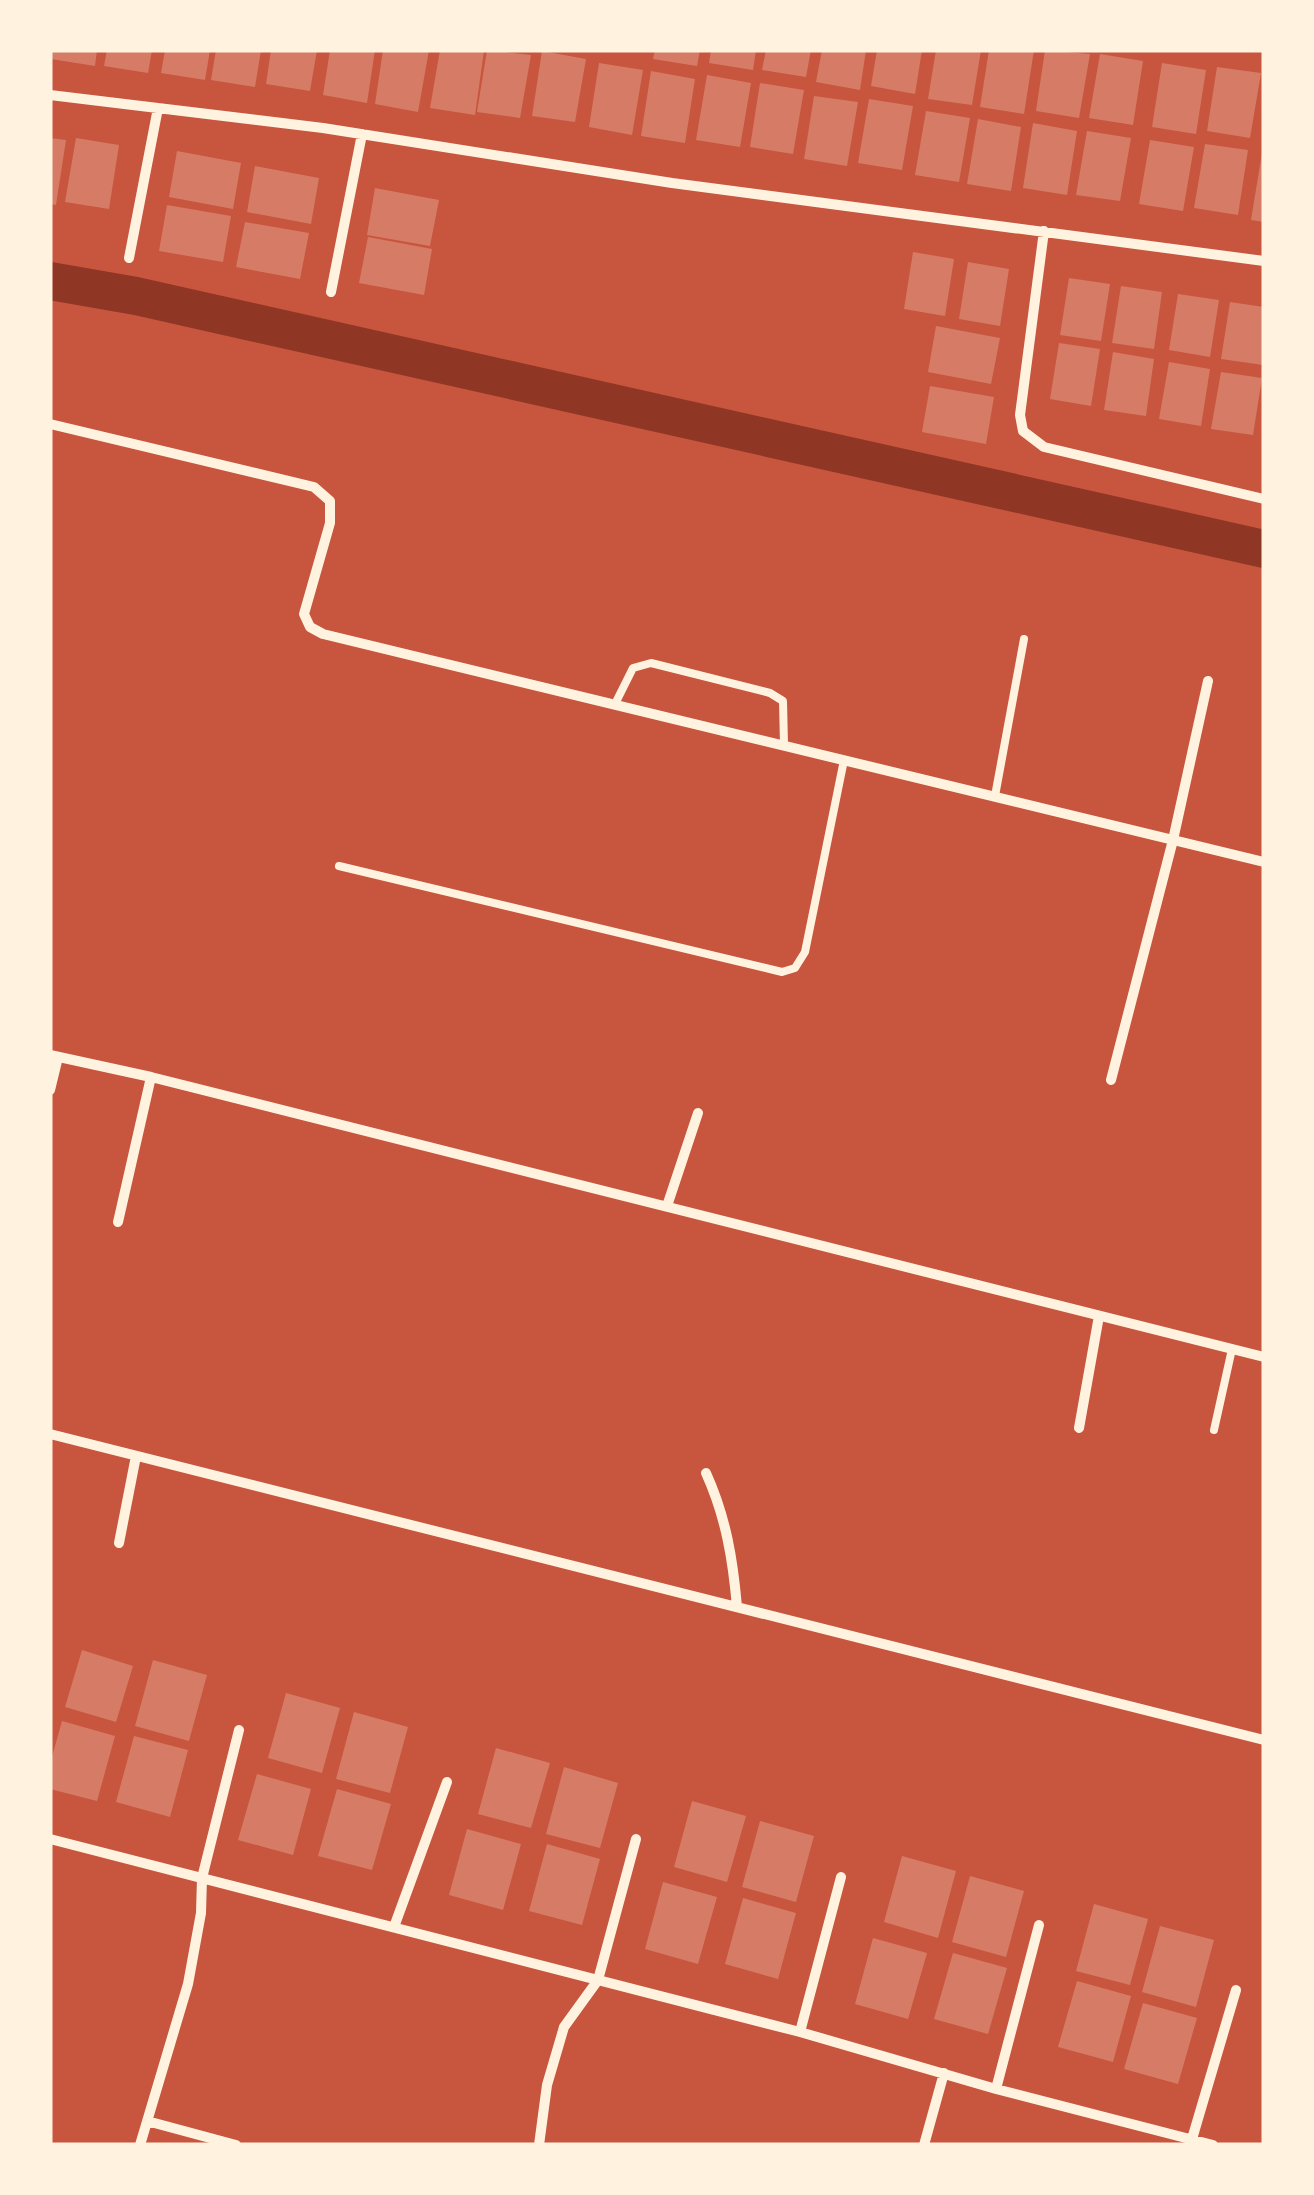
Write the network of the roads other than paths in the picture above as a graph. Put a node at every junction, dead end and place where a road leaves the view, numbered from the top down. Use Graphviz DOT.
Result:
graph roads {
  1 [pos="50,95"];
  2 [pos="158,108"];
  3 [pos="362,134"];
  4 [pos="1044,231"];
  5 [pos="129,258"];
  6 [pos="1264,260"];
  7 [pos="331,292"];
  8 [pos="50,424"];
  9 [pos="1264,499"];
  10 [pos="1024,639"];
  11 [pos="1208,681"];
  12 [pos="615,704"];
  13 [pos="784,746"];
  14 [pos="844,760"];
  15 [pos="995,796"];
  16 [pos="1173,840"];
  17 [pos="1264,862"];
  18 [pos="339,866"];
  19 [pos="54,1056"];
  20 [pos="151,1077"];
  21 [pos="1112,1080"];
  22 [pos="50,1090"];
  23 [pos="698,1113"];
  24 [pos="667,1206"];
  25 [pos="118,1222"];
  26 [pos="1099,1316"];
  27 [pos="1232,1349"];
  28 [pos="1264,1357"];
  29 [pos="1079,1428"];
  30 [pos="1214,1430"];
  31 [pos="50,1434"];
  32 [pos="136,1456"];
  33 [pos="706,1474"];
  34 [pos="119,1543"];
  35 [pos="737,1607"];
  36 [pos="239,1730"];
  37 [pos="1264,1740"];
  38 [pos="447,1782"];
  39 [pos="636,1839"];
  40 [pos="50,1840"];
  41 [pos="841,1877"];
  42 [pos="202,1878"];
  43 [pos="1039,1925"];
  44 [pos="394,1927"];
  45 [pos="598,1980"];
  46 [pos="1236,1990"];
  47 [pos="800,2032"];
  48 [pos="944,2073"];
  49 [pos="996,2090"];
  50 [pos="147,2122"];
  51 [pos="1192,2140"];
  52 [pos="140,2145"];
  53 [pos="236,2145"];
  54 [pos="539,2145"];
  55 [pos="924,2145"];
  56 [pos="1213,2145"];
  1 -- 2 [label="street"];
  2 -- 3 [label="street"];
  2 -- 5 [label="street"];
  3 -- 4 [label="street"];
  3 -- 7 [label="street"];
  4 -- 6 [label="street"];
  4 -- 9 [label="street"];
  8 -- 12 [label="street"];
  10 -- 15 [label="lane"];
  11 -- 16 [label="street"];
  12 -- 13 [label="street"];
  12 -- 13 [label="lane"];
  13 -- 14 [label="street"];
  14 -- 15 [label="street"];
  14 -- 18 [label="lane"];
  15 -- 16 [label="street"];
  16 -- 17 [label="street"];
  16 -- 21 [label="street"];
  19 -- 20 [label="street"];
  19 -- 22 [label="street"];
  20 -- 24 [label="street"];
  20 -- 25 [label="street"];
  23 -- 24 [label="street"];
  24 -- 26 [label="street"];
  26 -- 27 [label="street"];
  26 -- 29 [label="street"];
  27 -- 28 [label="street"];
  27 -- 30 [label="lane"];
  31 -- 32 [label="street"];
  32 -- 34 [label="street"];
  32 -- 35 [label="street"];
  33 -- 35 [label="street"];
  35 -- 37 [label="street"];
  36 -- 42 [label="street"];
  38 -- 44 [label="street"];
  39 -- 45 [label="street"];
  40 -- 42 [label="street"];
  41 -- 47 [label="street"];
  42 -- 44 [label="street"];
  42 -- 50 [label="street"];
  43 -- 49 [label="street"];
  44 -- 45 [label="street"];
  45 -- 47 [label="street"];
  45 -- 54 [label="street"];
  46 -- 51 [label="street"];
  47 -- 48 [label="street"];
  48 -- 49 [label="street"];
  48 -- 55 [label="street"];
  49 -- 51 [label="street"];
  50 -- 52 [label="street"];
  50 -- 53 [label="street"];
  51 -- 56 [label="street"];
}
